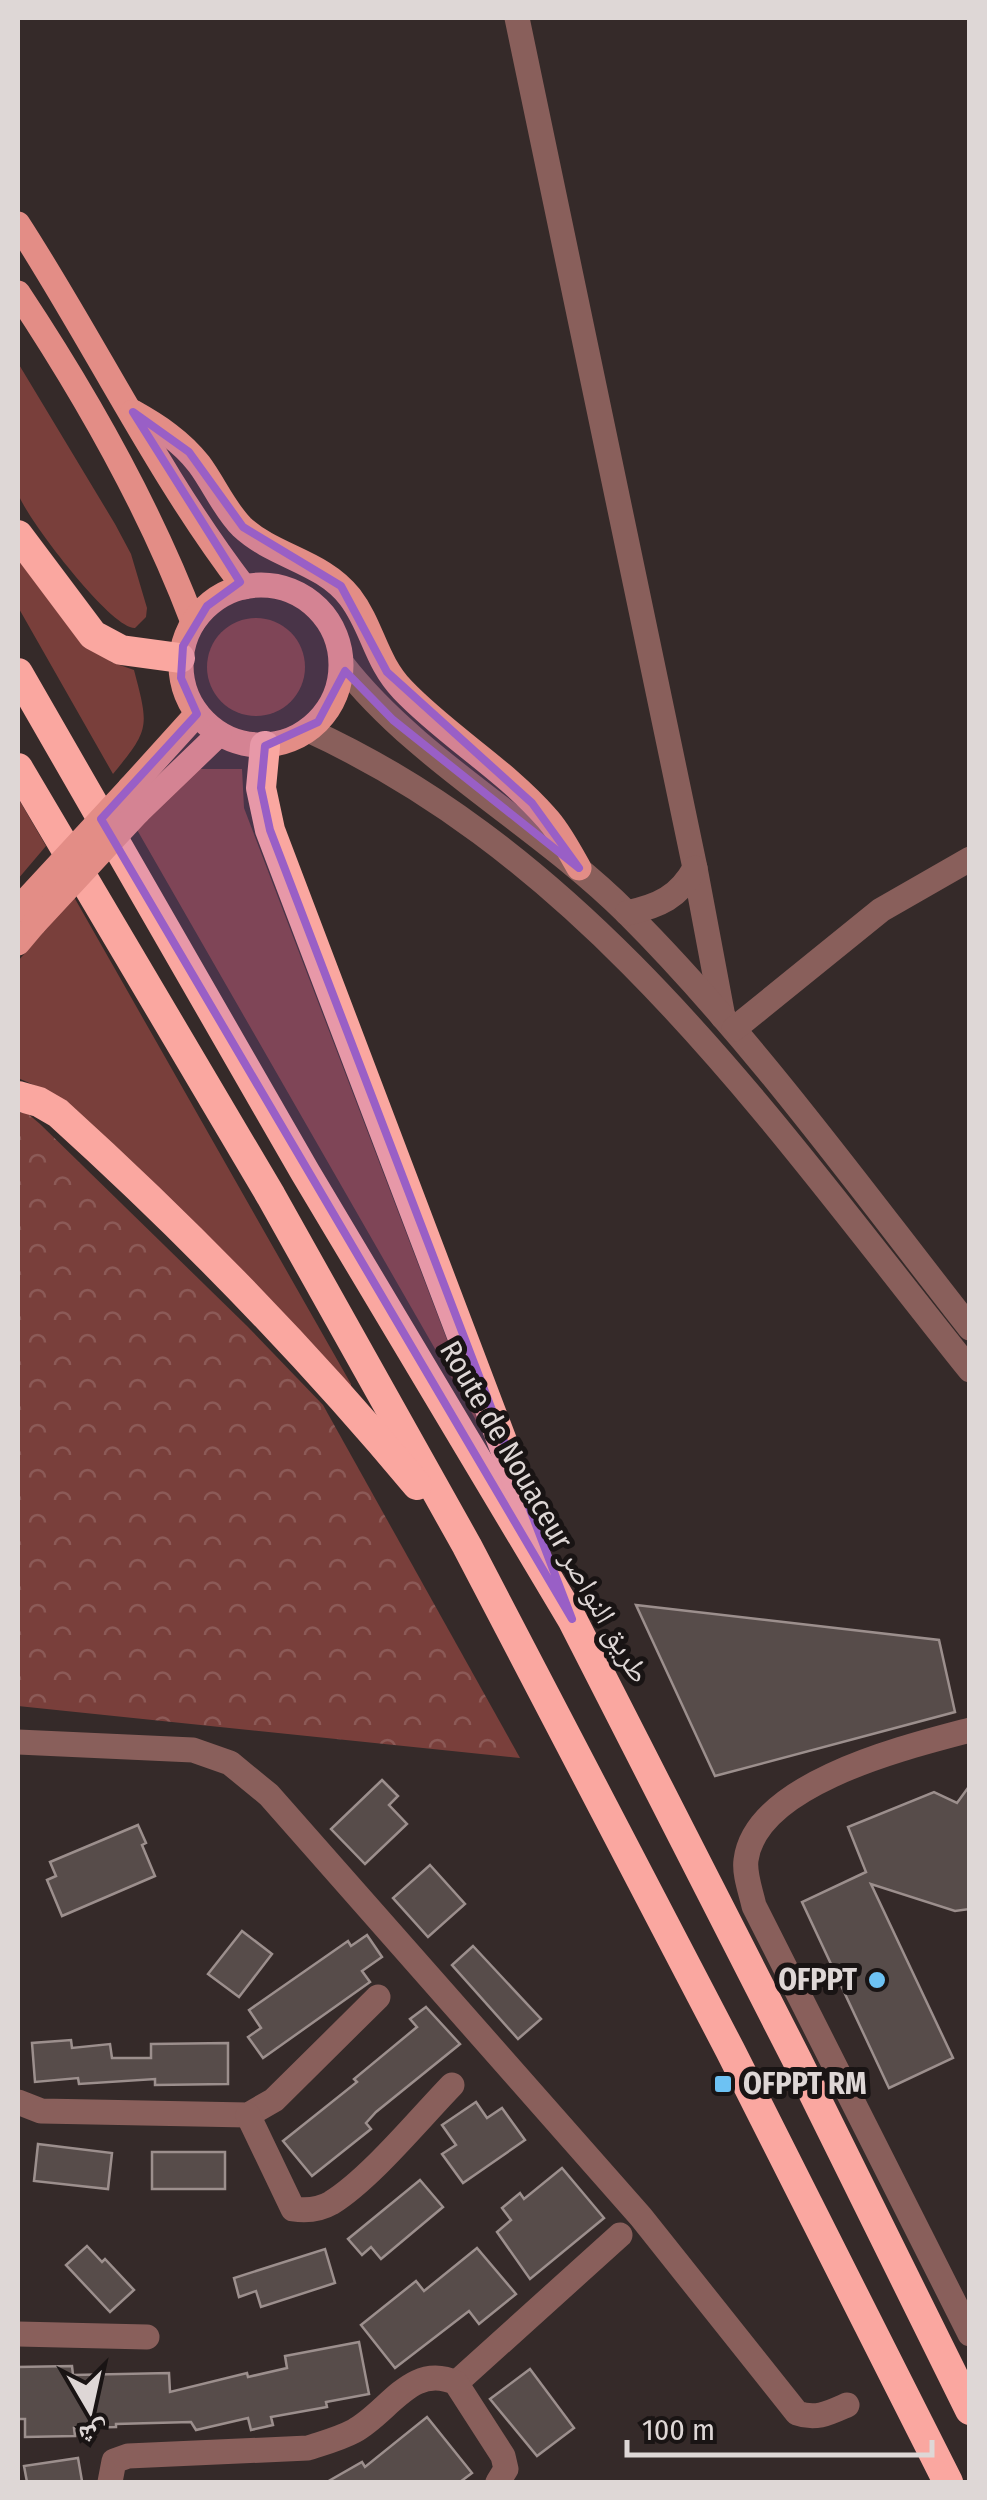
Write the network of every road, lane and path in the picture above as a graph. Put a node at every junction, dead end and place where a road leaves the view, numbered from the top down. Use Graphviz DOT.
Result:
graph roads {
  1 [pos="517,18"];
  2 [pos="18,224"];
  3 [pos="18,294"];
  4 [pos="133,412"];
  5 [pos="18,535"];
  6 [pos="244,587"];
  7 [pos="193,622"];
  8 [pos="180,658"];
  9 [pos="342,664"];
  10 [pos="18,673"];
  11 [pos="197,714"];
  12 [pos="308,730"];
  13 [pos="219,734"];
  14 [pos="265,746"];
  15 [pos="18,768"];
  16 [pos="134,800"];
  17 [pos="970,859"];
  18 [pos="579,868"];
  19 [pos="695,868"];
  20 [pos="627,913"];
  21 [pos="23,925"];
  22 [pos="729,1023"];
  23 [pos="18,1096"];
  24 [pos="970,1328"];
  25 [pos="970,1370"];
  26 [pos="467,1546"];
  27 [pos="572,1619"];
  28 [pos="970,1730"];
  29 [pos="18,1742"];
  30 [pos="378,1997"];
  31 [pos="452,2085"];
  32 [pos="26,2111"];
  33 [pos="248,2115"];
  34 [pos="620,2235"];
  35 [pos="18,2334"];
  36 [pos="970,2334"];
  37 [pos="147,2336"];
  38 [pos="456,2383"];
  39 [pos="847,2405"];
  40 [pos="970,2410"];
  41 [pos="110,2482"];
  42 [pos="498,2482"];
  43 [pos="948,2482"];
  1 -- 19 [label="street"];
  2 -- 4 [label="main road"];
  3 -- 7 [label="main road"];
  4 -- 6 [label="main road"];
  4 -- 18 [label="main road"];
  5 -- 8 [label="highway"];
  6 -- 7 [label="main road"];
  6 -- 9 [label="main road"];
  7 -- 8 [label="main road"];
  8 -- 11 [label="main road"];
  9 -- 12 [label="main road"];
  9 -- 18 [label="street"];
  10 -- 27 [label="highway, Route de Nouaceur طريق النواصر"];
  11 -- 13 [label="main road"];
  11 -- 16 [label="main road"];
  12 -- 14 [label="main road"];
  12 -- 25 [label="street"];
  13 -- 14 [label="main road"];
  13 -- 16 [label="main road"];
  14 -- 27 [label="highway"];
  15 -- 26 [label="highway"];
  16 -- 21 [label="main road, bridge"];
  17 -- 22 [label="street"];
  18 -- 20 [label="street"];
  19 -- 20 [label="street"];
  19 -- 22 [label="street"];
  20 -- 22 [label="street"];
  22 -- 24 [label="street"];
  23 -- 26 [label="highway"];
  26 -- 43 [label="highway"];
  27 -- 40 [label="highway, Route de Nouaceur طريق النواصر"];
  28 -- 36 [label="street"];
  29 -- 39 [label="street"];
  30 -- 33 [label="street"];
  31 -- 33 [label="street"];
  32 -- 33 [label="street"];
  34 -- 38 [label="street"];
  35 -- 37 [label="street"];
  38 -- 41 [label="street"];
  38 -- 42 [label="street"];
}
